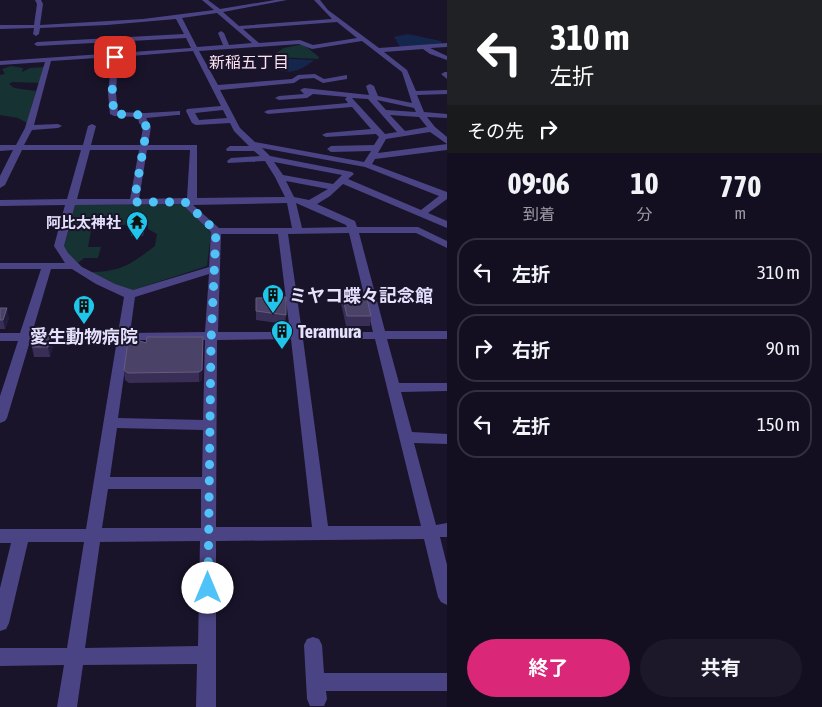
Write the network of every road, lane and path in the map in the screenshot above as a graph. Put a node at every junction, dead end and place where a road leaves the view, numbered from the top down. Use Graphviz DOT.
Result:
graph roads {
  1 [pos="38,0"];
  2 [pos="205,0"];
  3 [pos="284,0"];
  4 [pos="317,0"];
  5 [pos="218,12"];
  6 [pos="178,17"];
  7 [pos="338,20"];
  8 [pos="0,27"];
  9 [pos="36,27"];
  10 [pos="237,28"];
  11 [pos="221,33"];
  12 [pos="187,36"];
  13 [pos="363,39"];
  14 [pos="37,44"];
  15 [pos="447,45"];
  16 [pos="259,46"];
  17 [pos="424,46"];
  18 [pos="227,48"];
  19 [pos="377,50"];
  20 [pos="194,51"];
  21 [pos="115,57"];
  22 [pos="446,57"];
  23 [pos="36,62"];
  24 [pos="48,62"];
  25 [pos="0,63"];
  26 [pos="344,77"];
  27 [pos="294,81"];
  28 [pos="370,86"];
  29 [pos="214,88"];
  30 [pos="306,91"];
  31 [pos="447,92"];
  32 [pos="413,94"];
  33 [pos="347,95"];
  34 [pos="279,98"];
  35 [pos="370,98"];
  36 [pos="353,105"];
  37 [pos="326,107"];
  38 [pos="225,108"];
  39 [pos="419,110"];
  40 [pos="268,112"];
  41 [pos="383,112"];
  42 [pos="177,113"];
  43 [pos="142,116"];
  44 [pos="447,116"];
  45 [pos="318,118"];
  46 [pos="232,120"];
  47 [pos="58,126"];
  48 [pos="92,126"];
  49 [pos="29,128"];
  50 [pos="432,129"];
  51 [pos="380,134"];
  52 [pos="403,134"];
  53 [pos="326,135"];
  54 [pos="447,142"];
  55 [pos="254,146"];
  56 [pos="0,148"];
  57 [pos="17,148"];
  58 [pos="86,148"];
  59 [pos="143,148"];
  60 [pos="376,148"];
  61 [pos="230,149"];
  62 [pos="332,149"];
  63 [pos="267,158"];
  64 [pos="231,161"];
  65 [pos="366,162"];
  66 [pos="280,177"];
  67 [pos="346,177"];
  68 [pos="0,185"];
  69 [pos="334,188"];
  70 [pos="446,195"];
  71 [pos="291,201"];
  72 [pos="70,202"];
  73 [pos="134,202"];
  74 [pos="188,202"];
  75 [pos="0,203"];
  76 [pos="310,204"];
  77 [pos="423,213"];
  78 [pos="447,225"];
  79 [pos="216,231"];
  80 [pos="283,231"];
  81 [pos="298,231"];
  82 [pos="354,231"];
  83 [pos="445,241"];
  84 [pos="0,266"];
  85 [pos="47,266"];
  86 [pos="75,266"];
  87 [pos="213,269"];
  88 [pos="129,293"];
  89 [pos="381,335"];
  90 [pos="447,335"];
  91 [pos="125,336"];
  92 [pos="211,336"];
  93 [pos="296,336"];
  94 [pos="0,337"];
  95 [pos="26,337"];
  96 [pos="447,387"];
  97 [pos="394,388"];
  98 [pos="0,418"];
  99 [pos="111,423"];
  100 [pos="210,425"];
  101 [pos="405,437"];
  102 [pos="445,442"];
  103 [pos="102,483"];
  104 [pos="209,483"];
  105 [pos="447,530"];
  106 [pos="321,532"];
  107 [pos="430,532"];
  108 [pos="208,533"];
  109 [pos="93,535"];
  110 [pos="0,536"];
  111 [pos="21,536"];
  112 [pos="446,591"];
  113 [pos="0,622"];
  114 [pos="313,645"];
  115 [pos="74,656"];
  116 [pos="207,656"];
  117 [pos="0,657"];
  118 [pos="447,682"];
  119 [pos="67,707"];
  120 [pos="206,707"];
  1 -- 9 [label="street"];
  2 -- 5 [label="street"];
  3 -- 5 [label="street"];
  4 -- 7 [label="street"];
  5 -- 6 [label="street"];
  5 -- 10 [label="street"];
  6 -- 9 [label="street"];
  6 -- 12 [label="street"];
  7 -- 10 [label="street"];
  7 -- 13 [label="street"];
  8 -- 9 [label="street"];
  9 -- 14 [label="street"];
  10 -- 16 [label="street"];
  11 -- 18 [label="street"];
  12 -- 14 [label="street"];
  12 -- 20 [label="street"];
  13 -- 16 [label="street"];
  13 -- 19 [label="street"];
  14 -- 23 [label="street"];
  15 -- 17 [label="street"];
  16 -- 18 [label="street"];
  17 -- 19 [label="street"];
  17 -- 22 [label="street"];
  18 -- 20 [label="street"];
  19 -- 32 [label="street"];
  20 -- 21 [label="street"];
  20 -- 29 [label="street"];
  21 -- 24 [label="street"];
  21 -- 43 [label="street"];
  23 -- 24 [label="street"];
  23 -- 25 [label="street"];
  24 -- 49 [label="street"];
  26 -- 27 [label="street"];
  27 -- 29 [label="street"];
  27 -- 30 [label="street"];
  28 -- 35 [label="street"];
  29 -- 38 [label="street"];
  30 -- 33 [label="street"];
  30 -- 34 [label="street"];
  31 -- 32 [label="street"];
  32 -- 39 [label="street"];
  33 -- 35 [label="street"];
  33 -- 36 [label="street"];
  35 -- 39 [label="street"];
  35 -- 41 [label="street"];
  36 -- 37 [label="street"];
  36 -- 51 [label="street"];
  37 -- 40 [label="street"];
  37 -- 45 [label="street"];
  38 -- 46 [label="street"];
  38 -- 46 [label="street"];
  39 -- 41 [label="street"];
  39 -- 44 [label="street"];
  39 -- 50 [label="street"];
  41 -- 52 [label="street"];
  42 -- 43 [label="street"];
  43 -- 59 [label="street"];
  46 -- 55 [label="street"];
  47 -- 49 [label="street"];
  48 -- 58 [label="street"];
  49 -- 57 [label="street"];
  50 -- 52 [label="street"];
  50 -- 54 [label="street"];
  51 -- 52 [label="street"];
  51 -- 53 [label="street"];
  51 -- 60 [label="street"];
  54 -- 65 [label="street"];
  55 -- 61 [label="street"];
  55 -- 63 [label="street"];
  55 -- 65 [label="street"];
  56 -- 57 [label="street"];
  57 -- 58 [label="street"];
  57 -- 68 [label="street"];
  58 -- 59 [label="street"];
  58 -- 72 [label="street"];
  59 -- 73 [label="street"];
  59 -- 74 [label="street"];
  60 -- 62 [label="street"];
  60 -- 65 [label="street"];
  63 -- 64 [label="street"];
  63 -- 66 [label="street"];
  63 -- 67 [label="street"];
  65 -- 67 [label="street"];
  65 -- 70 [label="street"];
  66 -- 69 [label="street"];
  66 -- 71 [label="street"];
  67 -- 69 [label="street"];
  67 -- 77 [label="street"];
  69 -- 76 [label="street"];
  70 -- 77 [label="street"];
  71 -- 74 [label="street"];
  71 -- 76 [label="street"];
  71 -- 81 [label="street"];
  72 -- 73 [label="street"];
  72 -- 75 [label="street"];
  72 -- 86 [label="street"];
  73 -- 74 [label="street"];
  74 -- 79 [label="street"];
  76 -- 82 [label="street"];
  77 -- 78 [label="street"];
  79 -- 80 [label="street"];
  79 -- 87 [label="street"];
  80 -- 81 [label="street"];
  80 -- 93 [label="street"];
  81 -- 82 [label="street"];
  82 -- 83 [label="street"];
  82 -- 89 [label="street"];
  84 -- 85 [label="street"];
  85 -- 86 [label="street"];
  85 -- 95 [label="street"];
  86 -- 88 [label="street"];
  87 -- 88 [label="street"];
  87 -- 92 [label="street"];
  88 -- 91 [label="street"];
  89 -- 90 [label="street"];
  89 -- 93 [label="street"];
  89 -- 97 [label="street"];
  91 -- 92 [label="street"];
  91 -- 95 [label="street"];
  91 -- 99 [label="street"];
  92 -- 93 [label="street"];
  92 -- 100 [label="street"];
  93 -- 106 [label="street"];
  94 -- 95 [label="street"];
  95 -- 98 [label="street"];
  96 -- 97 [label="street"];
  97 -- 101 [label="street"];
  99 -- 100 [label="street"];
  99 -- 103 [label="street"];
  100 -- 104 [label="street"];
  101 -- 102 [label="street"];
  101 -- 107 [label="street"];
  103 -- 104 [label="street"];
  103 -- 109 [label="street"];
  104 -- 108 [label="street"];
  105 -- 107 [label="street"];
  106 -- 107 [label="street"];
  106 -- 108 [label="street"];
  107 -- 112 [label="street"];
  108 -- 109 [label="street"];
  108 -- 116 [label="street"];
  109 -- 111 [label="street"];
  109 -- 115 [label="street"];
  110 -- 111 [label="street"];
  111 -- 113 [label="street"];
  114 -- 118 [label="street"];
  115 -- 116 [label="street"];
  115 -- 117 [label="street"];
  115 -- 119 [label="street"];
  116 -- 120 [label="street"];
}
